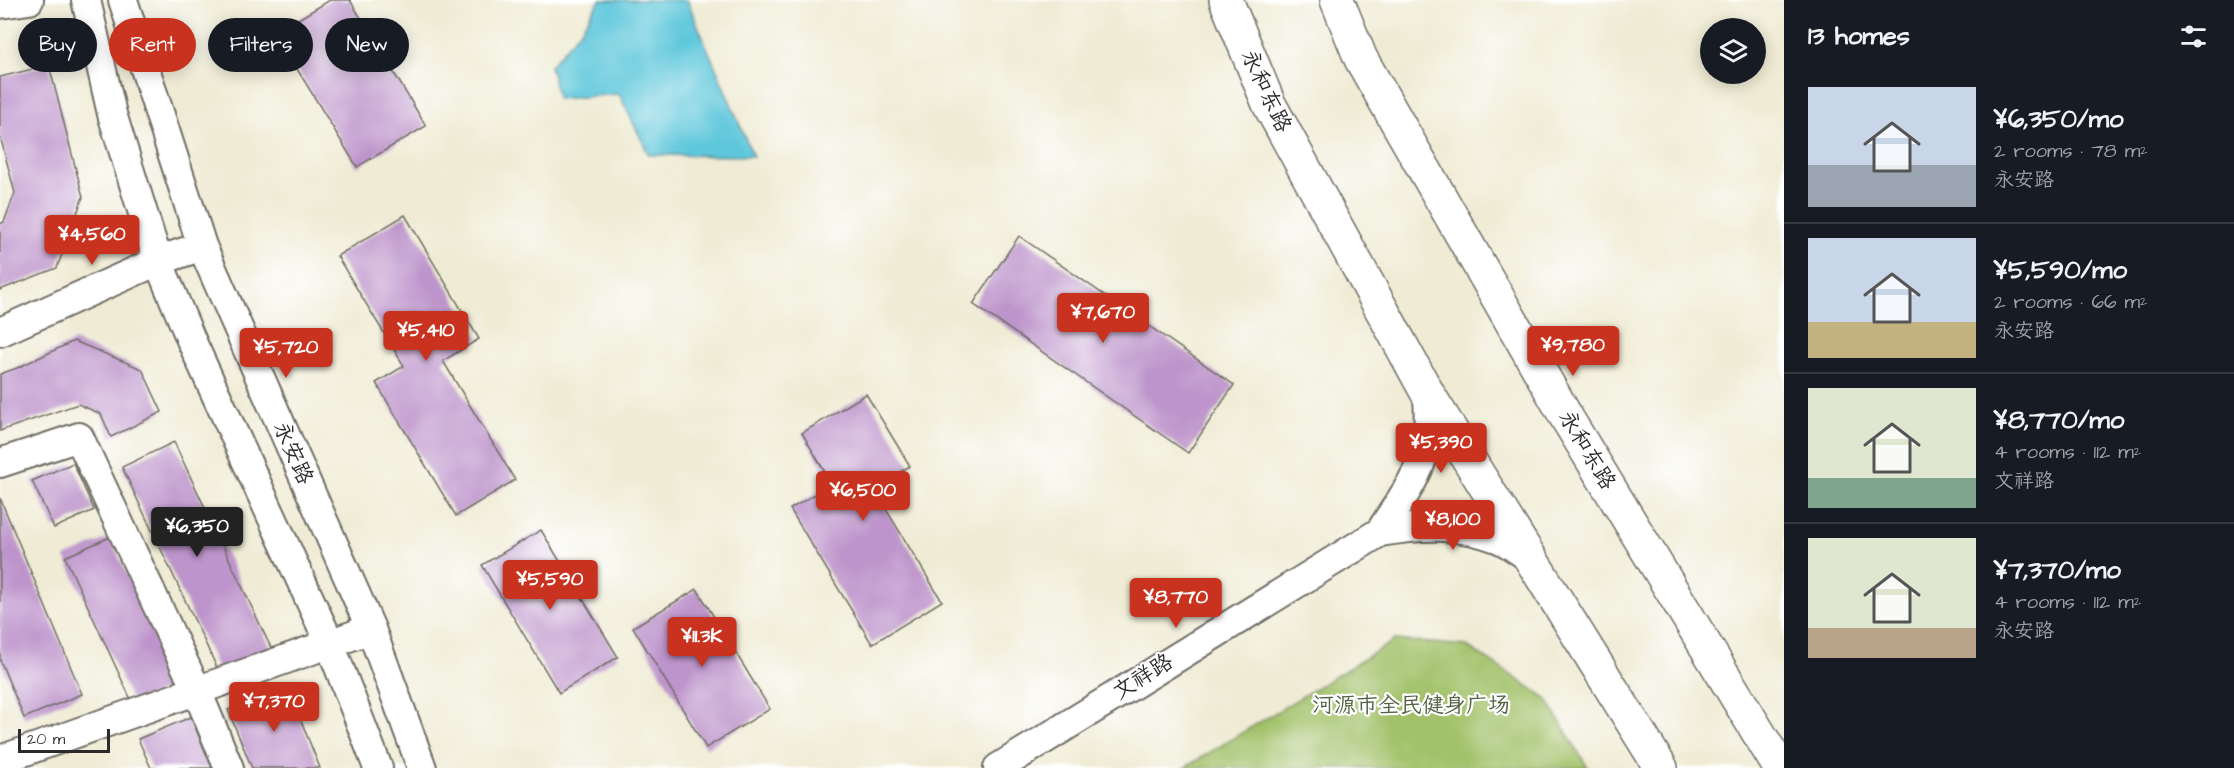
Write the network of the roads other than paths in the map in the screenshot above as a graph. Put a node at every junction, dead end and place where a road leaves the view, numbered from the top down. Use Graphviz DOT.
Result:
graph roads {
  1 [pos="29,0"];
  2 [pos="86,0"];
  3 [pos="123,0"];
  4 [pos="1226,0"];
  5 [pos="1337,0"];
  6 [pos="0,4"];
  7 [pos="202,246"];
  8 [pos="159,261"];
  9 [pos="0,332"];
  10 [pos="1428,394"];
  11 [pos="0,463"];
  12 [pos="1380,532"];
  13 [pos="1529,558"];
  14 [pos="371,629"];
  15 [pos="330,644"];
  16 [pos="197,690"];
  17 [pos="0,760"];
  18 [pos="229,768"];
  19 [pos="378,768"];
  20 [pos="422,768"];
  21 [pos="998,768"];
  22 [pos="1661,768"];
  23 [pos="1780,768"];
  1 -- 6 [label="street"];
  2 -- 8 [label="street, 永安路"];
  3 -- 7 [label="street, 永安路"];
  4 -- 10 [label="main road, 永和东路"];
  5 -- 23 [label="main road, 永和东路"];
  7 -- 8 [label="street"];
  7 -- 14 [label="street, 永安路"];
  8 -- 9 [label="street"];
  8 -- 15 [label="street, 永安路"];
  10 -- 12 [label="street"];
  10 -- 13 [label="main road, 永和东路"];
  11 -- 16 [label="street"];
  12 -- 13 [label="street"];
  12 -- 21 [label="street, 文祥路"];
  13 -- 22 [label="main road, 永和东路"];
  14 -- 15 [label="street"];
  14 -- 20 [label="street, 永安路"];
  15 -- 16 [label="street"];
  15 -- 19 [label="street, 永安路"];
  16 -- 17 [label="street"];
  16 -- 18 [label="street"];
}
